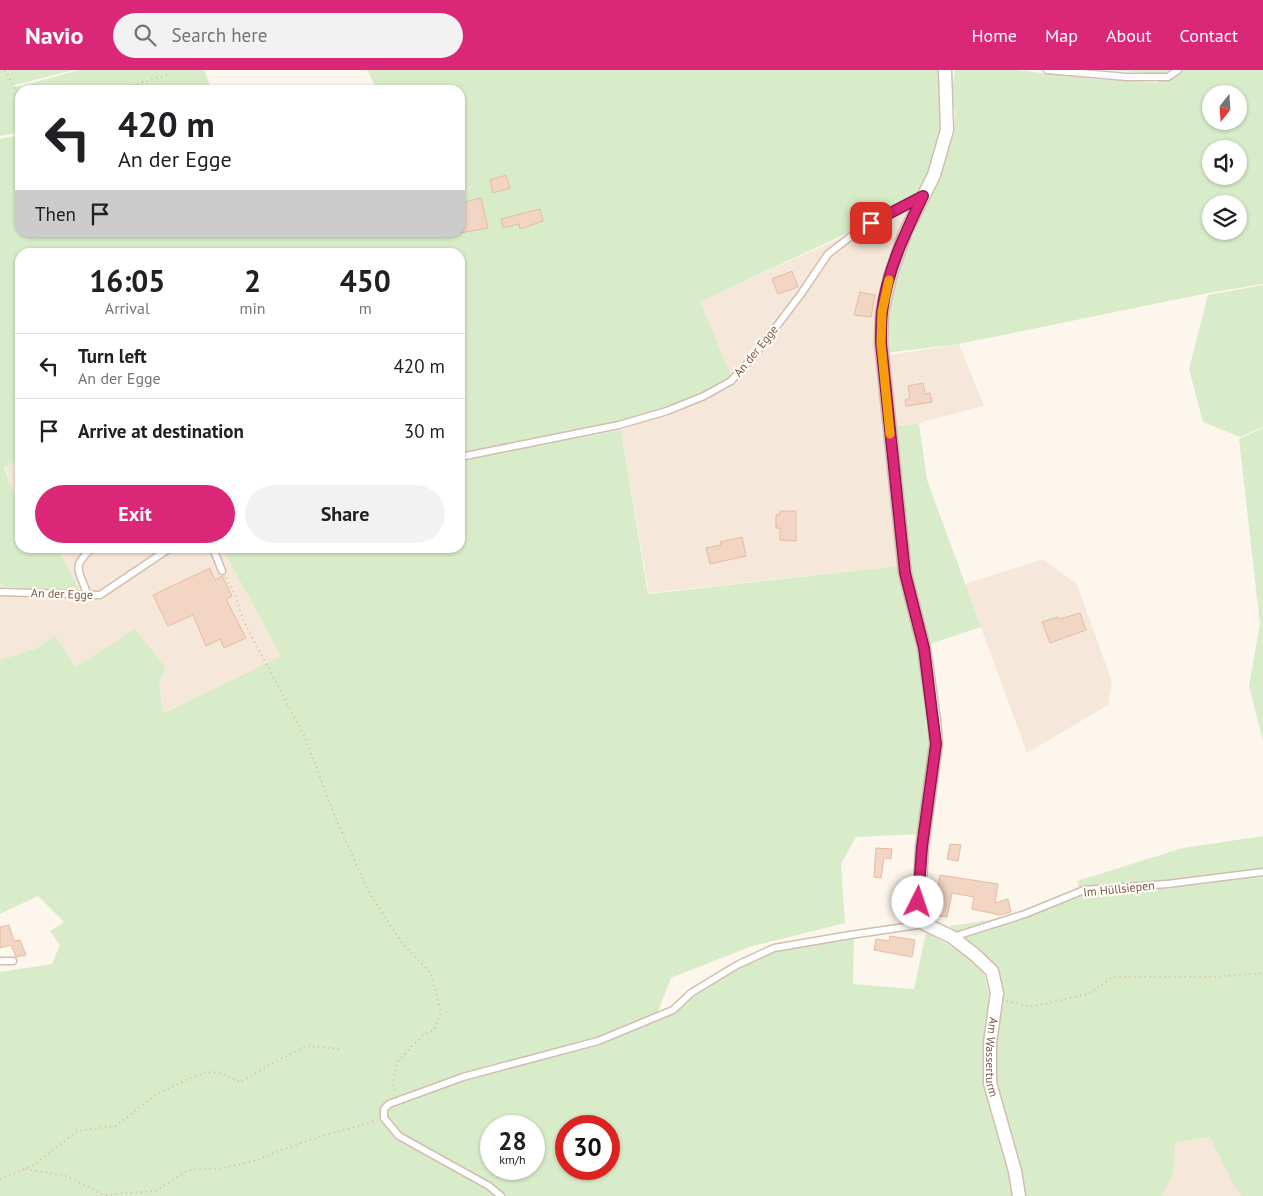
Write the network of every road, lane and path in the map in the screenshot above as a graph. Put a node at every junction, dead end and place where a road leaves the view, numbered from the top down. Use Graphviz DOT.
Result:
graph roads {
  1 [pos="5,70"];
  2 [pos="945,70"];
  3 [pos="1047,70"];
  4 [pos="1178,70"];
  5 [pos="167,75"];
  6 [pos="134,85"];
  7 [pos="15,89"];
  8 [pos="923,196"];
  9 [pos="465,456"];
  10 [pos="87,553"];
  11 [pos="163,553"];
  12 [pos="215,553"];
  13 [pos="222,571"];
  14 [pos="0,592"];
  15 [pos="87,595"];
  16 [pos="1263,872"];
  17 [pos="925,924"];
  18 [pos="952,937"];
  19 [pos="0,961"];
  20 [pos="12,961"];
  21 [pos="1263,973"];
  22 [pos="997,993"];
  23 [pos="339,1048"];
  24 [pos="396,1102"];
  25 [pos="384,1118"];
  26 [pos="25,1169"];
  27 [pos="0,1178"];
  28 [pos="501,1196"];
  29 [pos="1019,1196"];
  1 -- 7 [label="path"];
  2 -- 8 [label="street"];
  3 -- 4 [label="lane"];
  5 -- 6 [label="path"];
  8 -- 9 [label="lane, An der Egge"];
  8 -- 17 [label="street"];
  10 -- 15 [label="lane"];
  11 -- 15 [label="lane, An der Egge"];
  12 -- 13 [label="lane"];
  13 -- 24 [label="path"];
  14 -- 15 [label="lane, An der Egge"];
  16 -- 18 [label="lane, Im Hüllsiepen"];
  17 -- 18 [label="street, Am Wasserturm"];
  17 -- 24 [label="lane"];
  18 -- 22 [label="street, Am Wasserturm"];
  19 -- 20 [label="lane"];
  21 -- 22 [label="path"];
  22 -- 29 [label="street, Am Wasserturm"];
  23 -- 26 [label="path"];
  24 -- 25 [label="lane"];
  25 -- 26 [label="path"];
  25 -- 28 [label="lane"];
  26 -- 27 [label="path"];
}
